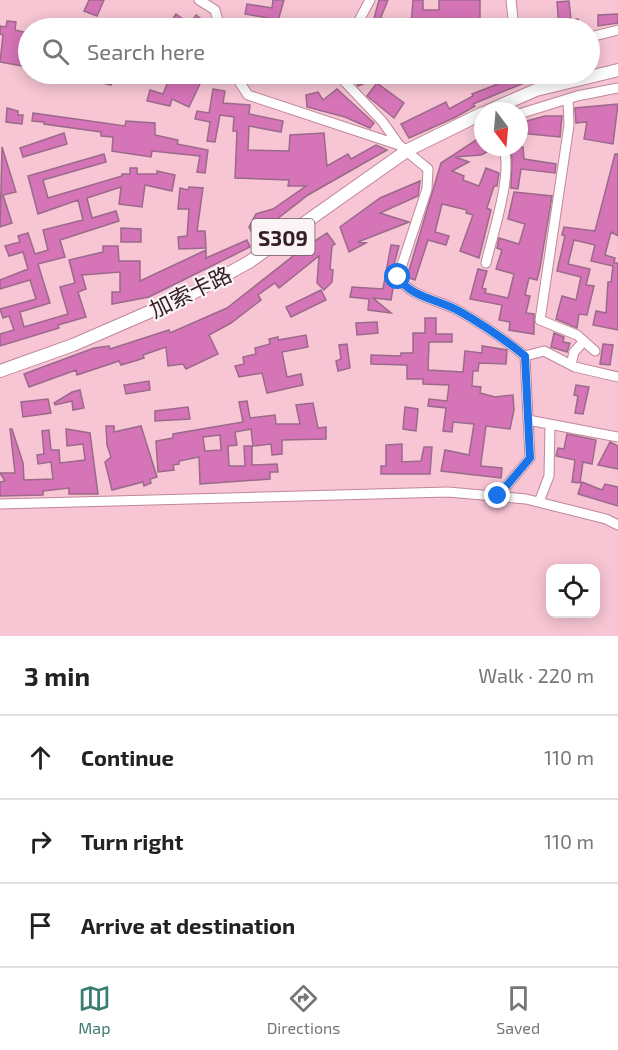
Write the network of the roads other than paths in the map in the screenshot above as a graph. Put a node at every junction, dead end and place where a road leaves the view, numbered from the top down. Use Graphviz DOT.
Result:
graph roads {
  1 [pos="199,0"];
  2 [pos="370,0"];
  3 [pos="511,0"];
  4 [pos="217,18"];
  5 [pos="361,18"];
  6 [pos="512,18"];
  7 [pos="618,30"];
  8 [pos="600,34"];
  9 [pos="618,70"];
  10 [pos="600,74"];
  11 [pos="241,84"];
  12 [pos="347,84"];
  13 [pos="561,84"];
  14 [pos="618,88"];
  15 [pos="568,99"];
  16 [pos="509,102"];
  17 [pos="528,111"];
  18 [pos="474,117"];
  19 [pos="404,147"];
  20 [pos="507,156"];
  21 [pos="486,263"];
  22 [pos="584,341"];
  23 [pos="595,351"];
  24 [pos="525,356"];
  25 [pos="572,365"];
  26 [pos="0,371"];
  27 [pos="618,377"];
  28 [pos="528,420"];
  29 [pos="550,425"];
  30 [pos="618,437"];
  31 [pos="498,496"];
  32 [pos="539,502"];
  33 [pos="0,504"];
  34 [pos="618,525"];
  1 -- 4 [label="street"];
  2 -- 5 [label="street"];
  3 -- 6 [label="street"];
  7 -- 8 [label="street"];
  9 -- 10 [label="main road"];
  11 -- 19 [label="street"];
  12 -- 19 [label="street"];
  13 -- 16 [label="main road"];
  14 -- 15 [label="street"];
  15 -- 17 [label="street"];
  15 -- 22 [label="street"];
  18 -- 19 [label="main road, 加索卡路 / S309"];
  19 -- 24 [label="street"];
  19 -- 26 [label="main road, 加索卡路 / S309"];
  20 -- 21 [label="street"];
  22 -- 23 [label="street"];
  22 -- 25 [label="street"];
  24 -- 25 [label="street"];
  24 -- 28 [label="street"];
  25 -- 27 [label="street"];
  28 -- 29 [label="street"];
  28 -- 31 [label="street"];
  29 -- 30 [label="street"];
  29 -- 32 [label="street"];
  31 -- 32 [label="street"];
  31 -- 33 [label="street"];
  32 -- 34 [label="street"];
}
